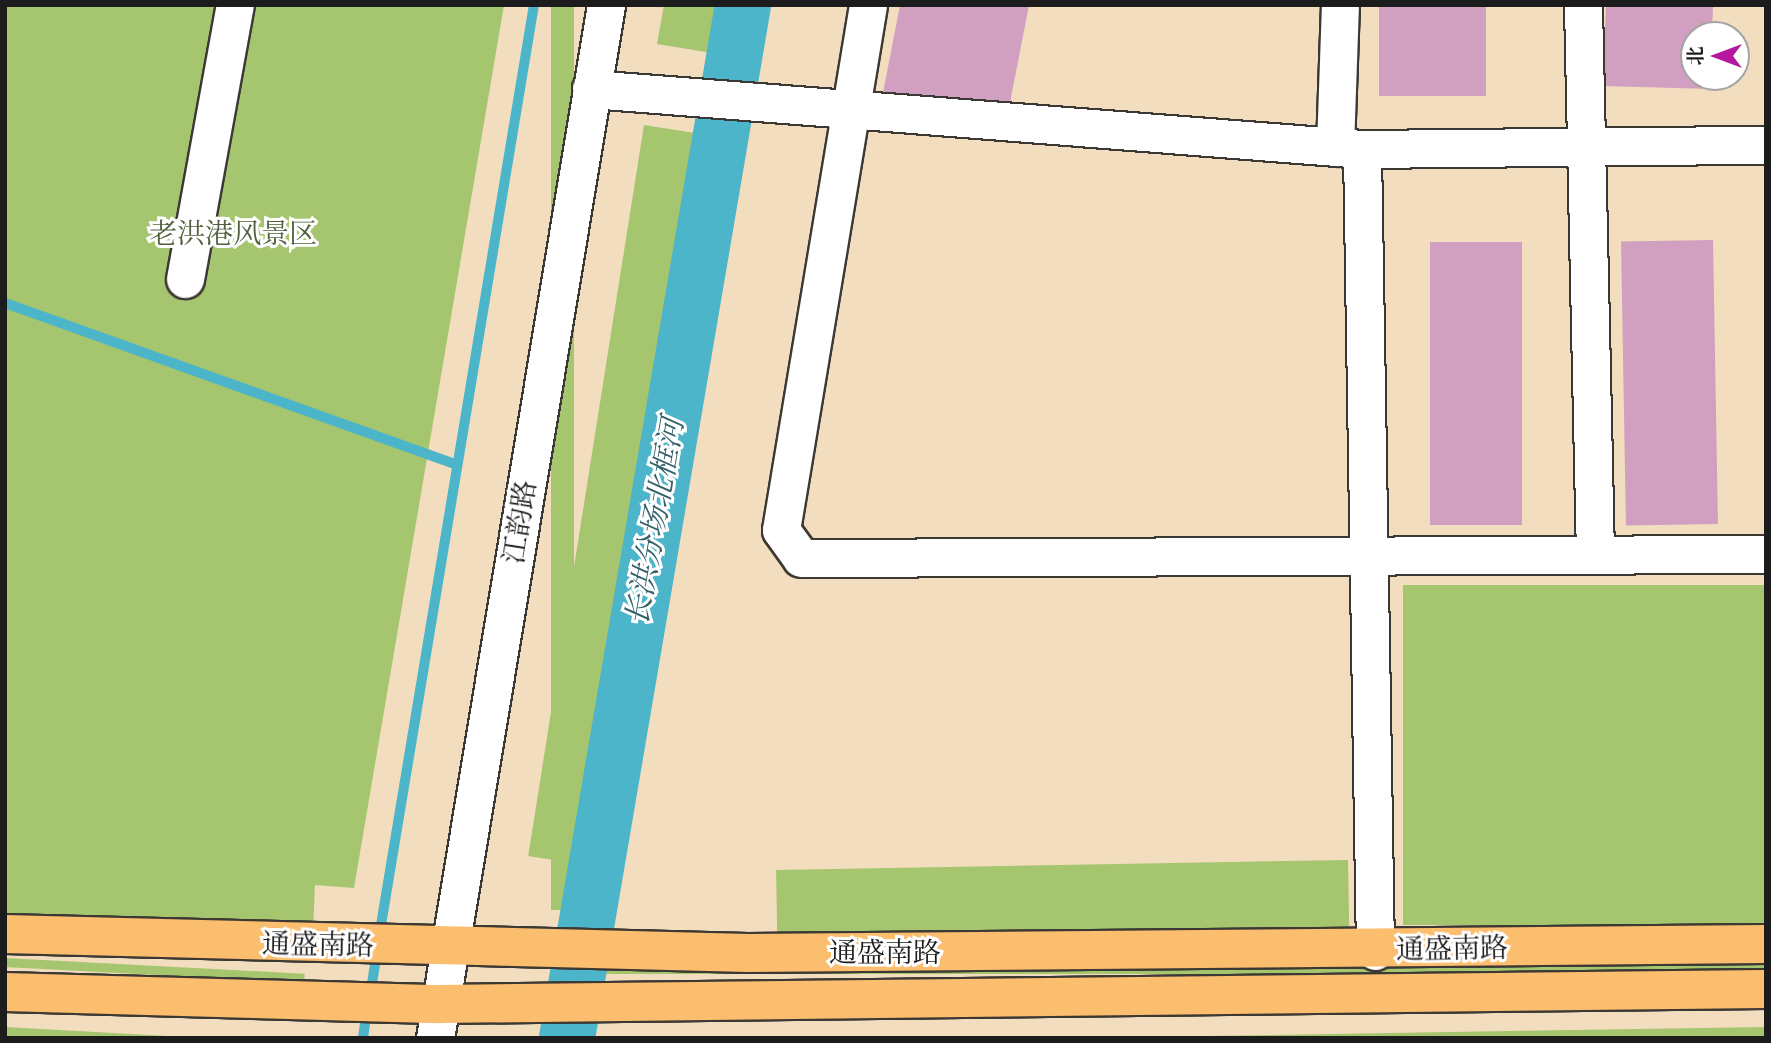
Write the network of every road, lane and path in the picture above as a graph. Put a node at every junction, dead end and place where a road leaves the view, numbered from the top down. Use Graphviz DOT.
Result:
graph roads {
  1 [pos="235,5"];
  2 [pos="606,5"];
  3 [pos="868,5"];
  4 [pos="1340,5"];
  5 [pos="1583,5"];
  6 [pos="591,89"];
  7 [pos="850,113"];
  8 [pos="1766,145"];
  9 [pos="1583,147"];
  10 [pos="1349,148"];
  11 [pos="185,279"];
  12 [pos="1766,554"];
  13 [pos="1595,555"];
  14 [pos="1369,556"];
  15 [pos="5,934"];
  16 [pos="1766,944"];
  17 [pos="448,948"];
  18 [pos="1375,951"];
  19 [pos="1766,989"];
  20 [pos="5,992"];
  21 [pos="438,1021"];
  1 -- 11 [label="street"];
  2 -- 6 [label="street, 江韵路"];
  3 -- 7 [label="street"];
  4 -- 10 [label="street"];
  5 -- 9 [label="street"];
  6 -- 7 [label="street"];
  6 -- 17 [label="street, 江韵路"];
  7 -- 10 [label="street"];
  7 -- 14 [label="street"];
  8 -- 9 [label="street"];
  9 -- 10 [label="street"];
  9 -- 13 [label="street"];
  10 -- 14 [label="street"];
  12 -- 13 [label="street"];
  13 -- 14 [label="street"];
  14 -- 18 [label="street"];
  15 -- 17 [label="main road, 通盛南路"];
  16 -- 18 [label="main road, 通盛南路"];
  17 -- 18 [label="main road, 通盛南路"];
  17 -- 21 [label="street, 江韵路"];
  19 -- 21 [label="main road, 通盛南路"];
  20 -- 21 [label="main road, 通盛南路"];
}
